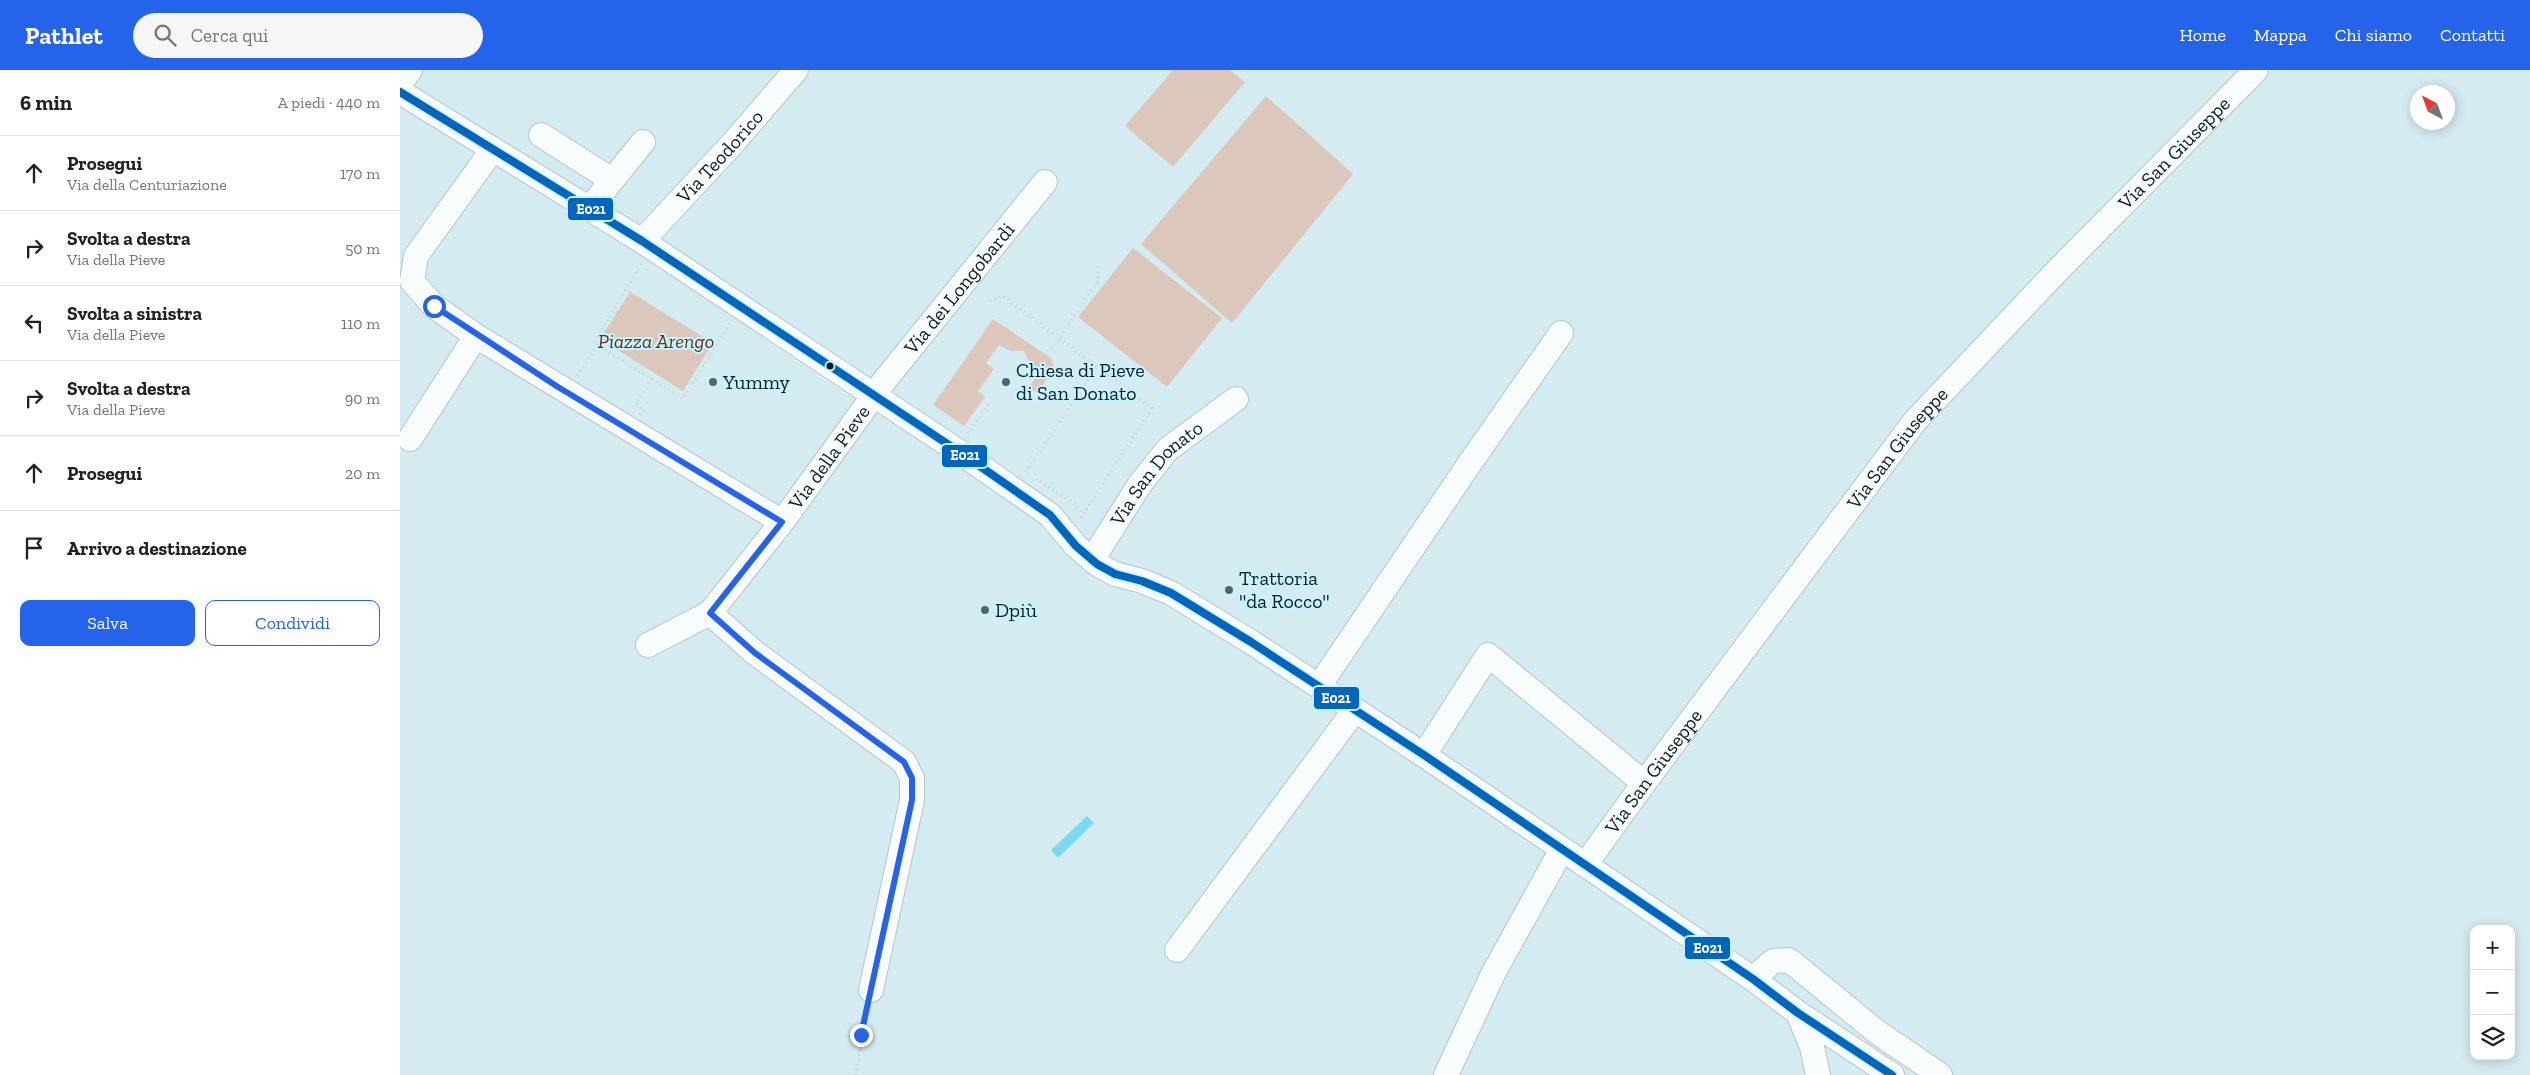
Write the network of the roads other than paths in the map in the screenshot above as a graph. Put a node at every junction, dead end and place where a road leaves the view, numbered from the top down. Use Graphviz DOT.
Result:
graph roads {
  1 [pos="410,70"];
  2 [pos="796,70"];
  3 [pos="2256,70"];
  4 [pos="400,84"];
  5 [pos="400,92"];
  6 [pos="540,135"];
  7 [pos="643,142"];
  8 [pos="493,149"];
  9 [pos="612,180"];
  10 [pos="1044,182"];
  11 [pos="589,209"];
  12 [pos="643,251"];
  13 [pos="1561,333"];
  14 [pos="476,336"];
  15 [pos="874,396"];
  16 [pos="1236,400"];
  17 [pos="410,438"];
  18 [pos="782,522"];
  19 [pos="1092,560"];
  20 [pos="710,613"];
  21 [pos="648,645"];
  22 [pos="1319,686"];
  23 [pos="1355,710"];
  24 [pos="1424,755"];
  25 [pos="1644,783"];
  26 [pos="1562,849"];
  27 [pos="1586,865"];
  28 [pos="1177,950"];
  29 [pos="1753,979"];
  30 [pos="871,990"];
  31 [pos="1798,1013"];
  32 [pos="1842,1042"];
  33 [pos="1446,1075"];
  34 [pos="1818,1075"];
  35 [pos="1866,1075"];
  36 [pos="1892,1075"];
  37 [pos="1940,1075"];
  1 -- 4 [label="street"];
  2 -- 12 [label="street, Via Teodorico"];
  3 -- 25 [label="street, Via San Giuseppe"];
  5 -- 8 [label="street"];
  6 -- 9 [label="street"];
  7 -- 9 [label="street"];
  8 -- 11 [label="street"];
  8 -- 14 [label="street"];
  9 -- 11 [label="street"];
  10 -- 15 [label="street, Via dei Longobardi"];
  11 -- 12 [label="street"];
  12 -- 15 [label="street"];
  13 -- 22 [label="street"];
  14 -- 17 [label="street"];
  14 -- 18 [label="street"];
  15 -- 18 [label="street, Via della Pieve"];
  15 -- 19 [label="street"];
  16 -- 19 [label="street, Via San Donato"];
  18 -- 20 [label="street, Via della Pieve"];
  19 -- 22 [label="street"];
  20 -- 21 [label="street, Via della Pieve"];
  20 -- 30 [label="street"];
  22 -- 23 [label="street"];
  23 -- 24 [label="street"];
  23 -- 28 [label="street"];
  24 -- 25 [label="street"];
  24 -- 26 [label="street"];
  25 -- 27 [label="street, Via San Giuseppe"];
  26 -- 27 [label="street"];
  26 -- 33 [label="street"];
  27 -- 29 [label="street"];
  29 -- 31 [label="street"];
  29 -- 37 [label="street"];
  31 -- 32 [label="street"];
  31 -- 34 [label="street"];
  32 -- 35 [label="street"];
  32 -- 36 [label="street"];
}
